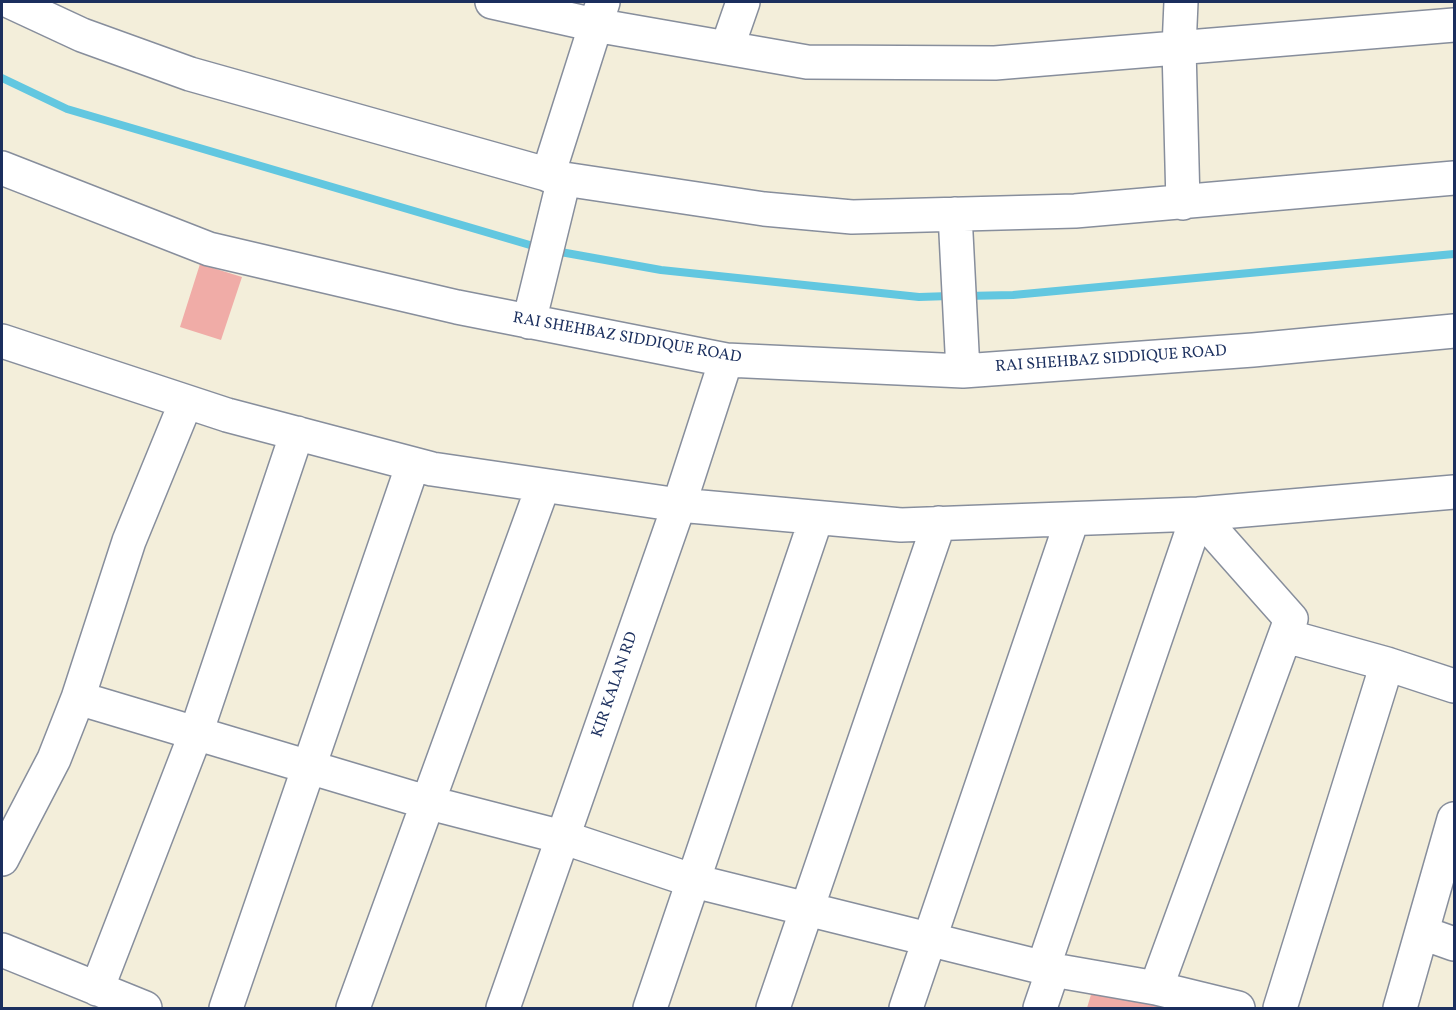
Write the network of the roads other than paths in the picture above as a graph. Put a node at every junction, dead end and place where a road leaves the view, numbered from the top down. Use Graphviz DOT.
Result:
graph roads {
  1 [pos="11,2"];
  2 [pos="492,2"];
  3 [pos="743,2"];
  4 [pos="1181,2"];
  5 [pos="599,13"];
  6 [pos="1455,26"];
  7 [pos="727,48"];
  8 [pos="1179,48"];
  9 [pos="2,168"];
  10 [pos="556,177"];
  11 [pos="1455,178"];
  12 [pos="1183,202"];
  13 [pos="955,214"];
  14 [pos="529,322"];
  15 [pos="1455,331"];
  16 [pos="2,341"];
  17 [pos="726,360"];
  18 [pos="963,371"];
  19 [pos="186,402"];
  20 [pos="297,433"];
  21 [pos="413,464"];
  22 [pos="543,486"];
  23 [pos="1455,492"];
  24 [pos="679,505"];
  25 [pos="1198,514"];
  26 [pos="816,519"];
  27 [pos="1072,520"];
  28 [pos="939,523"];
  29 [pos="1286,636"];
  30 [pos="1387,664"];
  31 [pos="1455,686"];
  32 [pos="78,698"];
  33 [pos="196,733"];
  34 [pos="307,766"];
  35 [pos="426,802"];
  36 [pos="1455,819"];
  37 [pos="562,837"];
  38 [pos="2,859"];
  39 [pos="694,881"];
  40 [pos="806,907"];
  41 [pos="1423,933"];
  42 [pos="930,939"];
  43 [pos="1455,944"];
  44 [pos="2,950"];
  45 [pos="1048,969"];
  46 [pos="1156,988"];
  47 [pos="97,989"];
  48 [pos="145,1008"];
  49 [pos="226,1008"];
  50 [pos="354,1008"];
  51 [pos="502,1008"];
  52 [pos="650,1008"];
  53 [pos="773,1008"];
  54 [pos="906,1008"];
  55 [pos="1040,1008"];
  56 [pos="1238,1008"];
  57 [pos="1280,1008"];
  58 [pos="1400,1008"];
  1 -- 10 [label="street"];
  2 -- 5 [label="street"];
  3 -- 7 [label="street"];
  4 -- 8 [label="street"];
  5 -- 7 [label="street"];
  5 -- 10 [label="street"];
  6 -- 8 [label="street"];
  7 -- 8 [label="street"];
  8 -- 12 [label="street"];
  9 -- 14 [label="street, RAI SHEHBAZ SIDDIQUE ROAD"];
  10 -- 13 [label="street"];
  10 -- 14 [label="street"];
  11 -- 12 [label="street"];
  12 -- 13 [label="street"];
  13 -- 18 [label="street"];
  14 -- 17 [label="street, RAI SHEHBAZ SIDDIQUE ROAD"];
  15 -- 18 [label="street, RAI SHEHBAZ SIDDIQUE ROAD"];
  16 -- 19 [label="street"];
  17 -- 18 [label="street, RAI SHEHBAZ SIDDIQUE ROAD"];
  17 -- 24 [label="street, KIR KALAN RD"];
  19 -- 20 [label="street"];
  19 -- 32 [label="street"];
  20 -- 21 [label="street"];
  20 -- 33 [label="street"];
  21 -- 22 [label="street"];
  21 -- 34 [label="street"];
  22 -- 24 [label="street"];
  22 -- 35 [label="street"];
  23 -- 25 [label="street"];
  24 -- 26 [label="street"];
  24 -- 37 [label="street, KIR KALAN RD"];
  25 -- 27 [label="street"];
  25 -- 29 [label="street"];
  25 -- 45 [label="street"];
  26 -- 28 [label="street"];
  26 -- 39 [label="street"];
  27 -- 28 [label="street"];
  27 -- 42 [label="street"];
  28 -- 40 [label="street"];
  29 -- 30 [label="street"];
  29 -- 46 [label="street"];
  30 -- 31 [label="street"];
  30 -- 57 [label="street"];
  32 -- 33 [label="street"];
  32 -- 38 [label="street"];
  33 -- 34 [label="street"];
  33 -- 47 [label="street"];
  34 -- 35 [label="street"];
  34 -- 49 [label="street"];
  35 -- 37 [label="street"];
  35 -- 50 [label="street"];
  36 -- 41 [label="street"];
  37 -- 39 [label="street"];
  37 -- 51 [label="street, KIR KALAN RD"];
  39 -- 40 [label="street"];
  39 -- 52 [label="street"];
  40 -- 42 [label="street"];
  40 -- 53 [label="street"];
  41 -- 43 [label="street"];
  41 -- 58 [label="street"];
  42 -- 45 [label="street"];
  42 -- 54 [label="street"];
  44 -- 47 [label="street"];
  45 -- 46 [label="street"];
  45 -- 55 [label="street"];
  46 -- 56 [label="street"];
  47 -- 48 [label="street"];
}
